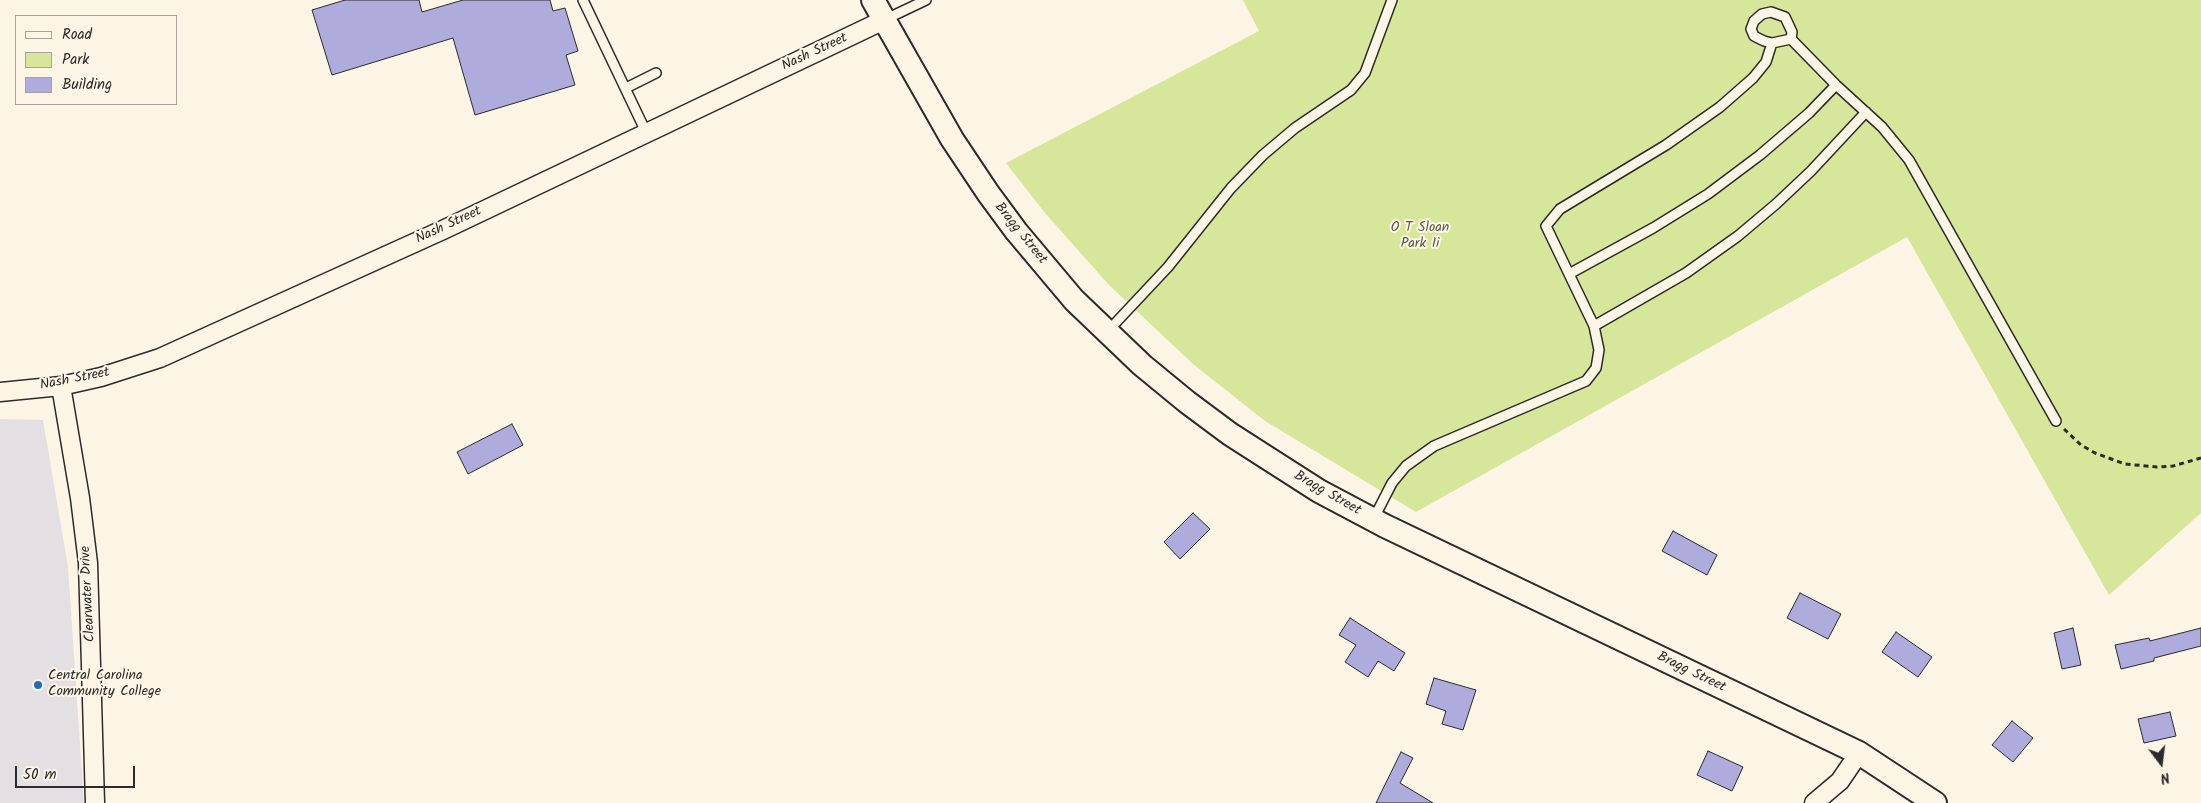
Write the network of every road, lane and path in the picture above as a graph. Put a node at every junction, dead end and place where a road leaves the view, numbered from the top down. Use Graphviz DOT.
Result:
graph roads {
  1 [pos="583,0"];
  2 [pos="873,0"];
  3 [pos="926,0"];
  4 [pos="1392,0"];
  5 [pos="884,20"];
  6 [pos="1791,38"];
  7 [pos="1772,43"];
  8 [pos="656,73"];
  9 [pos="1836,85"];
  10 [pos="626,88"];
  11 [pos="1866,112"];
  12 [pos="646,132"];
  13 [pos="1569,274"];
  14 [pos="1594,326"];
  15 [pos="1107,332"];
  16 [pos="61,386"];
  17 [pos="0,392"];
  18 [pos="2056,421"];
  19 [pos="2201,458"];
  20 [pos="1373,520"];
  21 [pos="1859,753"];
  22 [pos="95,803"];
  23 [pos="1814,803"];
  24 [pos="1935,803"];
  1 -- 10 [label="lane"];
  2 -- 5 [label="street, Bragg Street"];
  3 -- 5 [label="lane"];
  4 -- 15 [label="lane"];
  5 -- 12 [label="street, Nash Street"];
  5 -- 15 [label="street, Bragg Street"];
  6 -- 7 [label="lane"];
  6 -- 7 [label="lane"];
  6 -- 9 [label="lane"];
  7 -- 13 [label="lane"];
  8 -- 10 [label="lane"];
  9 -- 11 [label="lane"];
  9 -- 13 [label="lane"];
  10 -- 12 [label="lane"];
  11 -- 14 [label="lane"];
  11 -- 18 [label="lane"];
  12 -- 16 [label="street, Nash Street"];
  13 -- 14 [label="lane"];
  14 -- 20 [label="lane"];
  15 -- 20 [label="street, Bragg Street"];
  16 -- 17 [label="street, Nash Street"];
  16 -- 22 [label="street, Clearwater Drive"];
  18 -- 19 [label="path"];
  20 -- 21 [label="street, Bragg Street"];
  21 -- 23 [label="street"];
  21 -- 24 [label="street, Bragg Street"];
}
